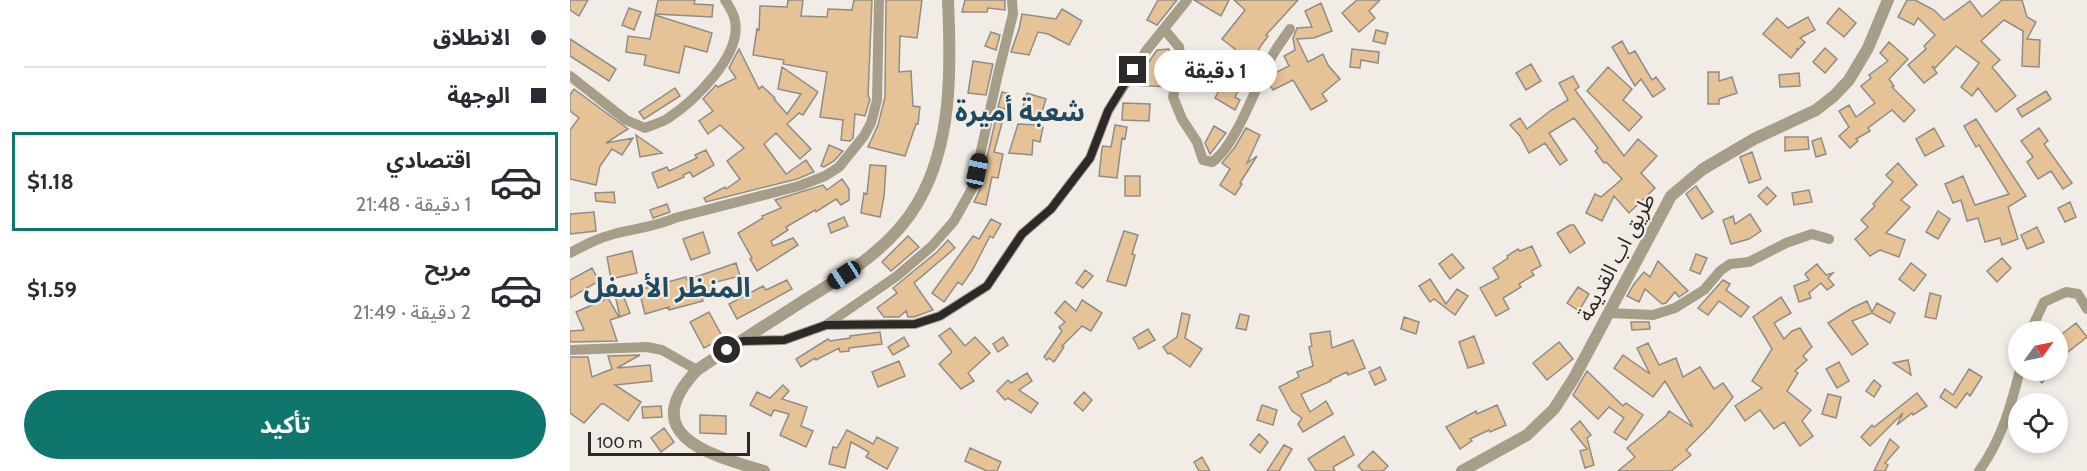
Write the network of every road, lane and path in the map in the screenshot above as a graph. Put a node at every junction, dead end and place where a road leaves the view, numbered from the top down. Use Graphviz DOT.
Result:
graph roads {
  1 [pos="725,0"];
  2 [pos="879,0"];
  3 [pos="948,0"];
  4 [pos="1012,0"];
  5 [pos="1187,0"];
  6 [pos="1888,0"];
  7 [pos="1164,29"];
  8 [pos="1290,29"];
  9 [pos="570,76"];
  10 [pos="1829,239"];
  11 [pos="570,253"];
  12 [pos="2087,309"];
  13 [pos="1609,313"];
  14 [pos="2035,321"];
  15 [pos="826,325"];
  16 [pos="742,341"];
  17 [pos="570,350"];
  18 [pos="697,370"];
  19 [pos="2017,381"];
  20 [pos="764,471"];
  21 [pos="1462,471"];
  22 [pos="1979,471"];
  1 -- 9 [label="street"];
  2 -- 11 [label="street"];
  3 -- 16 [label="street"];
  4 -- 15 [label="street"];
  5 -- 7 [label="street"];
  6 -- 13 [label="street, طريق اب القديمة"];
  7 -- 8 [label="street"];
  7 -- 15 [label="street"];
  10 -- 13 [label="street"];
  12 -- 14 [label="street"];
  13 -- 21 [label="street, طريق اب القديمة"];
  15 -- 16 [label="street"];
  16 -- 18 [label="street"];
  17 -- 18 [label="street"];
  18 -- 20 [label="street"];
  19 -- 22 [label="street"];
}
